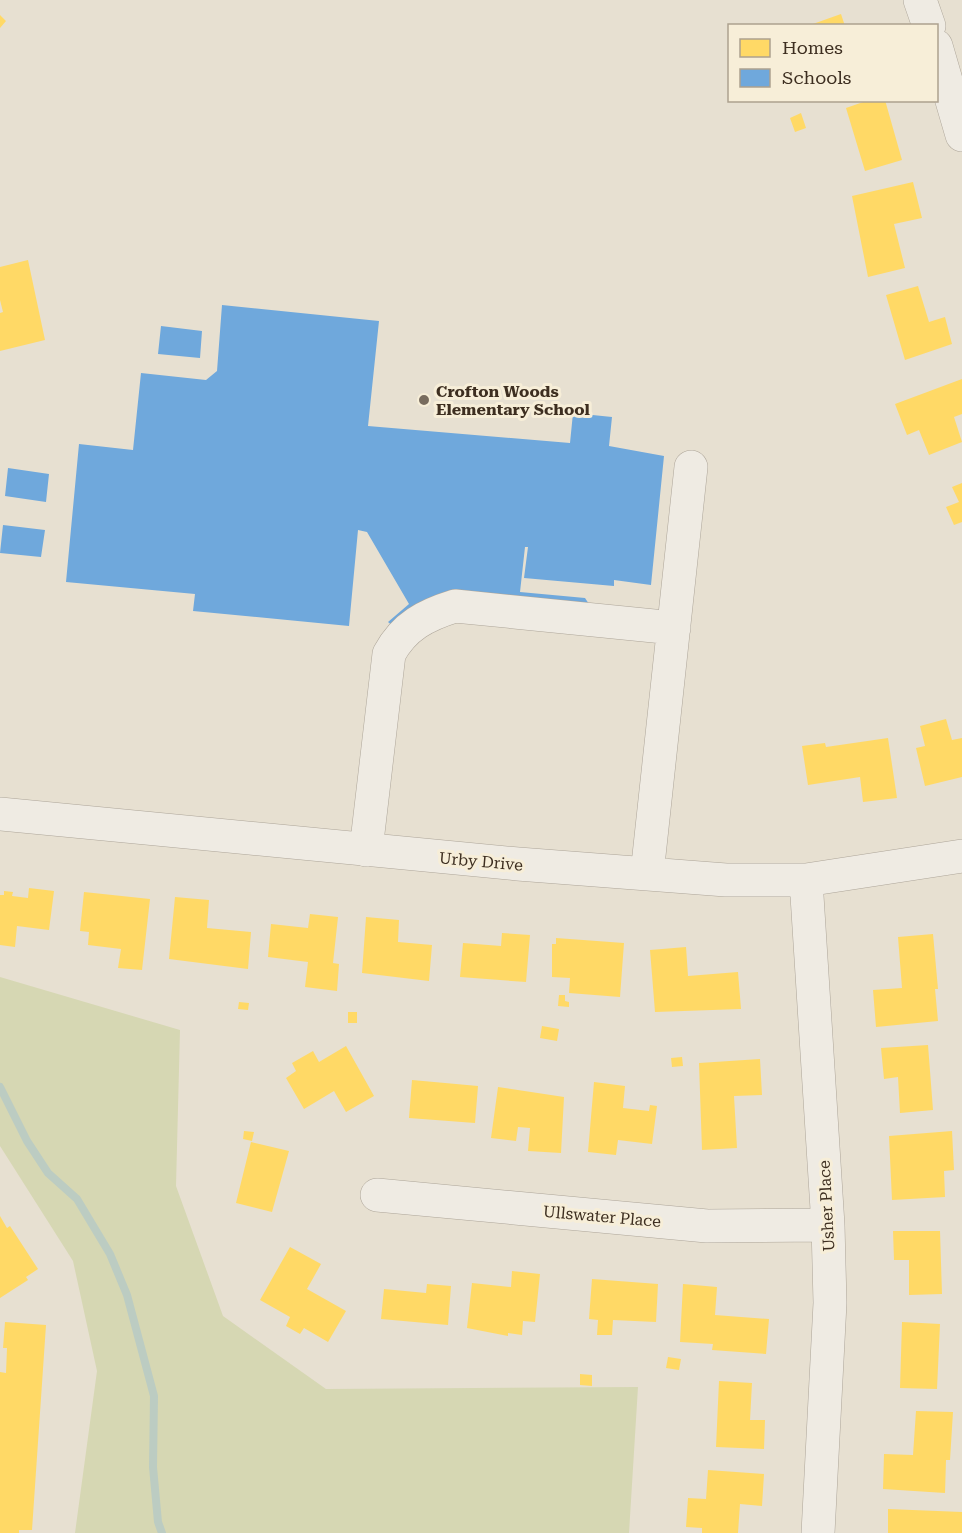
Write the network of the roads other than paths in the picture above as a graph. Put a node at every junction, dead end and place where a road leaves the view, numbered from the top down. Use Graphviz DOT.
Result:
graph roads {
  1 [pos="920,0"];
  2 [pos="928,24"];
  3 [pos="938,53"];
  4 [pos="962,135"];
  5 [pos="692,467"];
  6 [pos="674,628"];
  7 [pos="0,814"];
  8 [pos="366,850"];
  9 [pos="962,856"];
  10 [pos="647,874"];
  11 [pos="806,880"];
  12 [pos="377,1194"];
  13 [pos="828,1225"];
  14 [pos="818,1533"];
  1 -- 2 [label="street"];
  3 -- 4 [label="street"];
  5 -- 6 [label="street"];
  6 -- 8 [label="street"];
  6 -- 10 [label="street"];
  7 -- 8 [label="street, Urby Drive"];
  8 -- 10 [label="street, Urby Drive"];
  9 -- 11 [label="street, Urby Drive"];
  10 -- 11 [label="street, Urby Drive"];
  11 -- 13 [label="street, Usher Place"];
  12 -- 13 [label="street, Ullswater Place"];
  13 -- 14 [label="street, Usher Place"];
}
